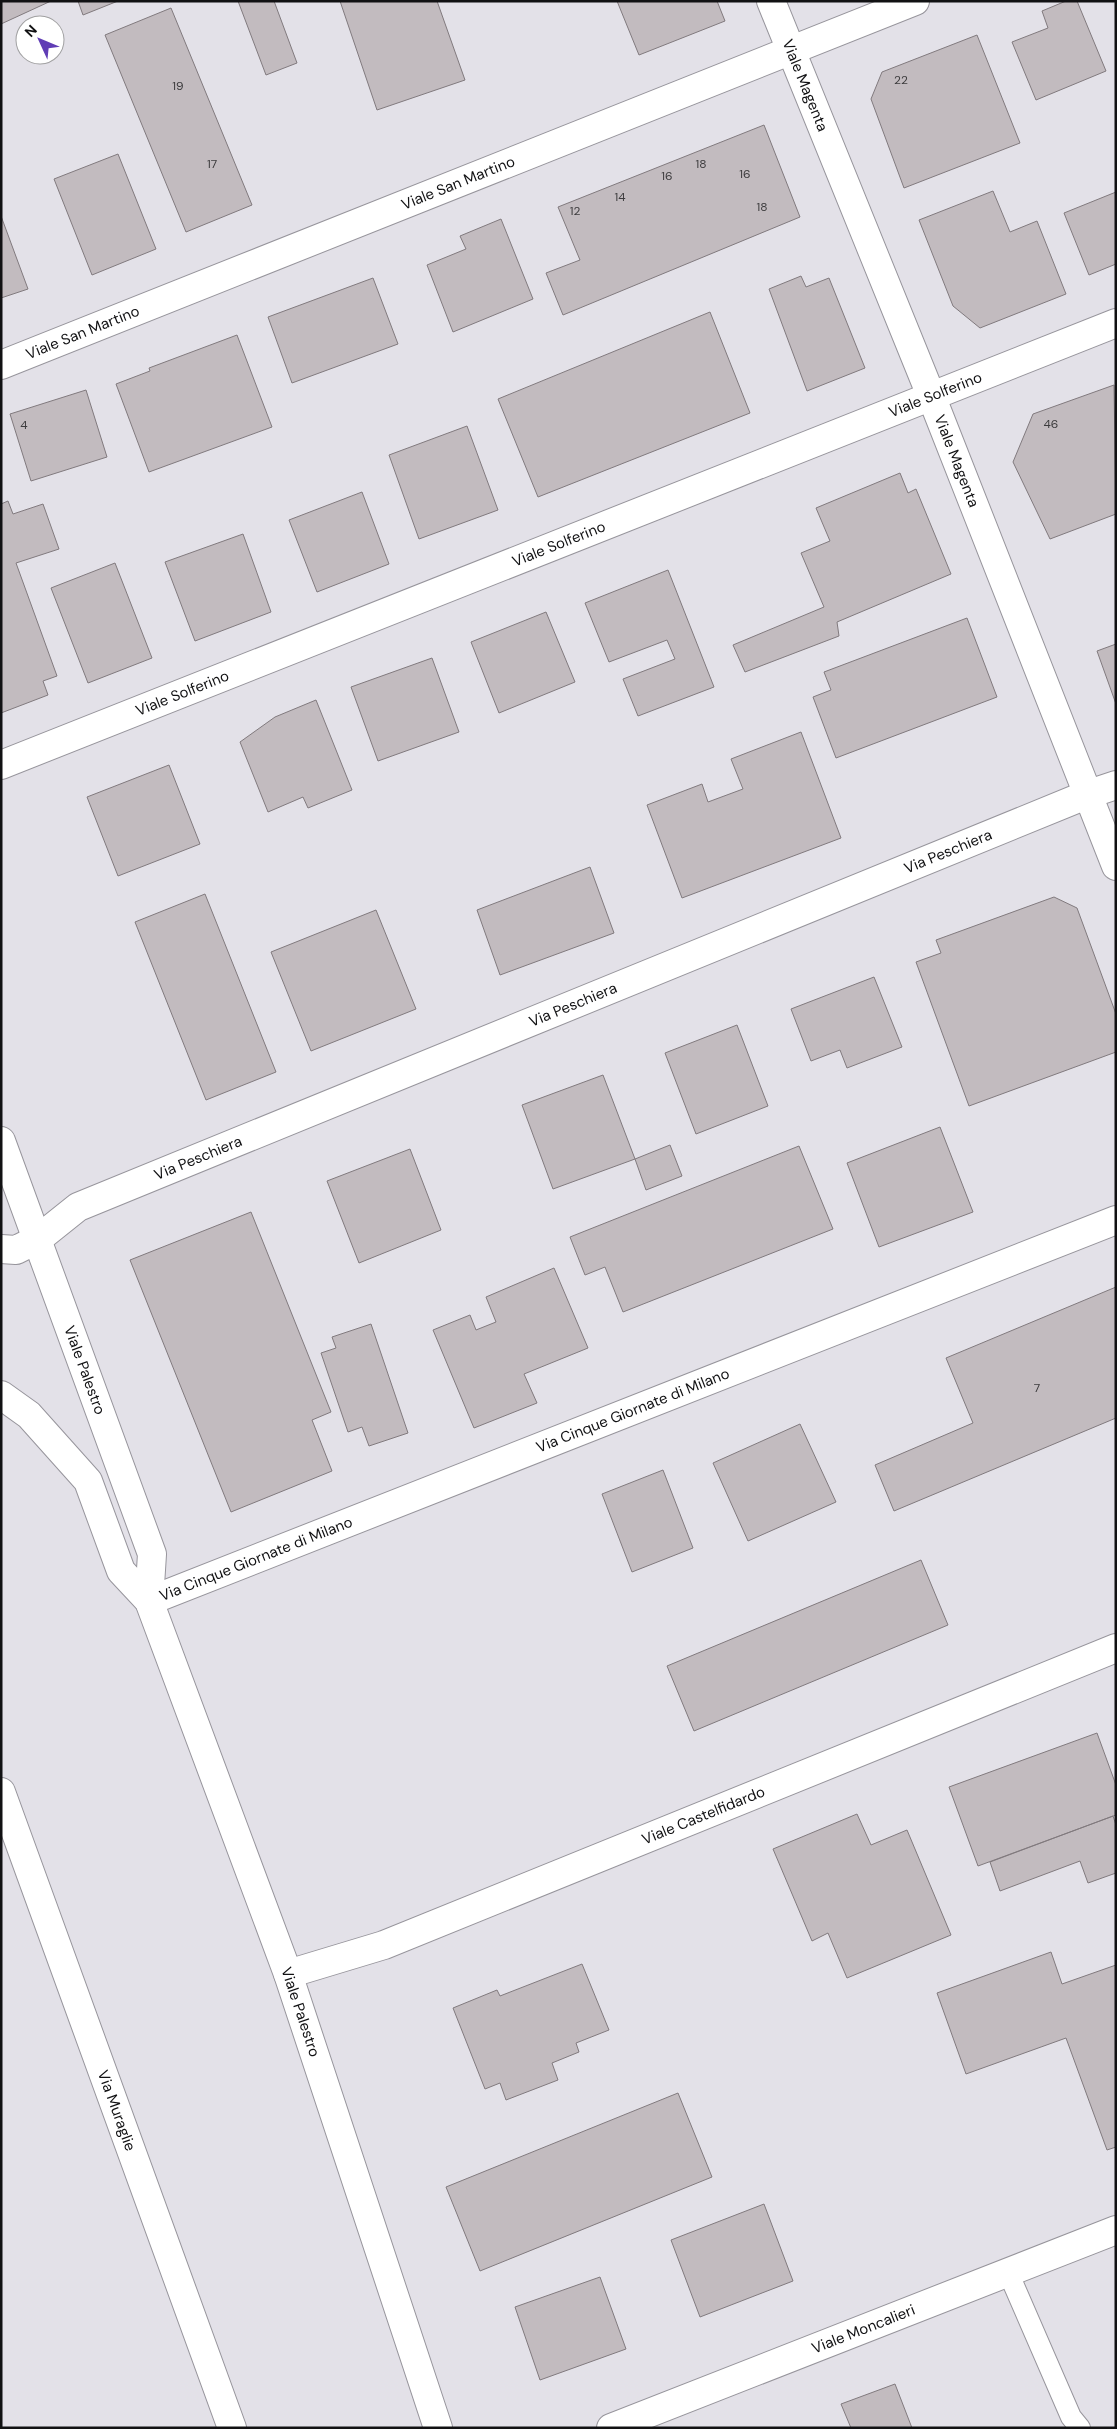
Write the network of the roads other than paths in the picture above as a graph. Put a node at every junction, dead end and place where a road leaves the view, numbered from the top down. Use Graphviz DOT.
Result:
graph roads {
  1 [pos="771,1"];
  2 [pos="915,1"];
  3 [pos="792,51"];
  4 [pos="1116,323"];
  5 [pos="1,365"];
  6 [pos="932,398"];
  7 [pos="1,765"];
  8 [pos="1116,785"];
  9 [pos="1086,795"];
  10 [pos="1116,866"];
  11 [pos="1,1141"];
  12 [pos="1116,1220"];
  13 [pos="38,1239"];
  14 [pos="1,1249"];
  15 [pos="1,1395"];
  16 [pos="149,1602"];
  17 [pos="1116,1648"];
  18 [pos="1,1792"];
  19 [pos="288,1974"];
  20 [pos="1116,2230"];
  21 [pos="1008,2272"];
  22 [pos="232,2428"];
  23 [pos="438,2428"];
  24 [pos="611,2428"];
  25 [pos="1080,2428"];
  1 -- 3 [label="street, Viale Magenta"];
  2 -- 3 [label="street, Viale San Martino"];
  3 -- 5 [label="street, Viale San Martino"];
  3 -- 6 [label="street, Viale Magenta"];
  4 -- 6 [label="street, Viale Solferino"];
  6 -- 7 [label="street, Viale Solferino"];
  6 -- 9 [label="street, Viale Magenta"];
  8 -- 9 [label="street, Via Peschiera"];
  9 -- 10 [label="street, Viale Magenta"];
  9 -- 13 [label="street, Via Peschiera"];
  11 -- 13 [label="street, Viale Palestro"];
  12 -- 16 [label="street, Via Cinque Giornate di Milano"];
  13 -- 14 [label="street, Via Peschiera"];
  13 -- 16 [label="street, Viale Palestro"];
  15 -- 16 [label="street, Viale Palestro"];
  16 -- 19 [label="street, Viale Palestro"];
  17 -- 19 [label="street, Viale Castelfidardo"];
  18 -- 22 [label="street, Via Muraglie"];
  19 -- 23 [label="street, Viale Palestro"];
  20 -- 21 [label="street, Viale Moncalieri"];
  21 -- 24 [label="street, Viale Moncalieri"];
  21 -- 25 [label="lane"];
}
